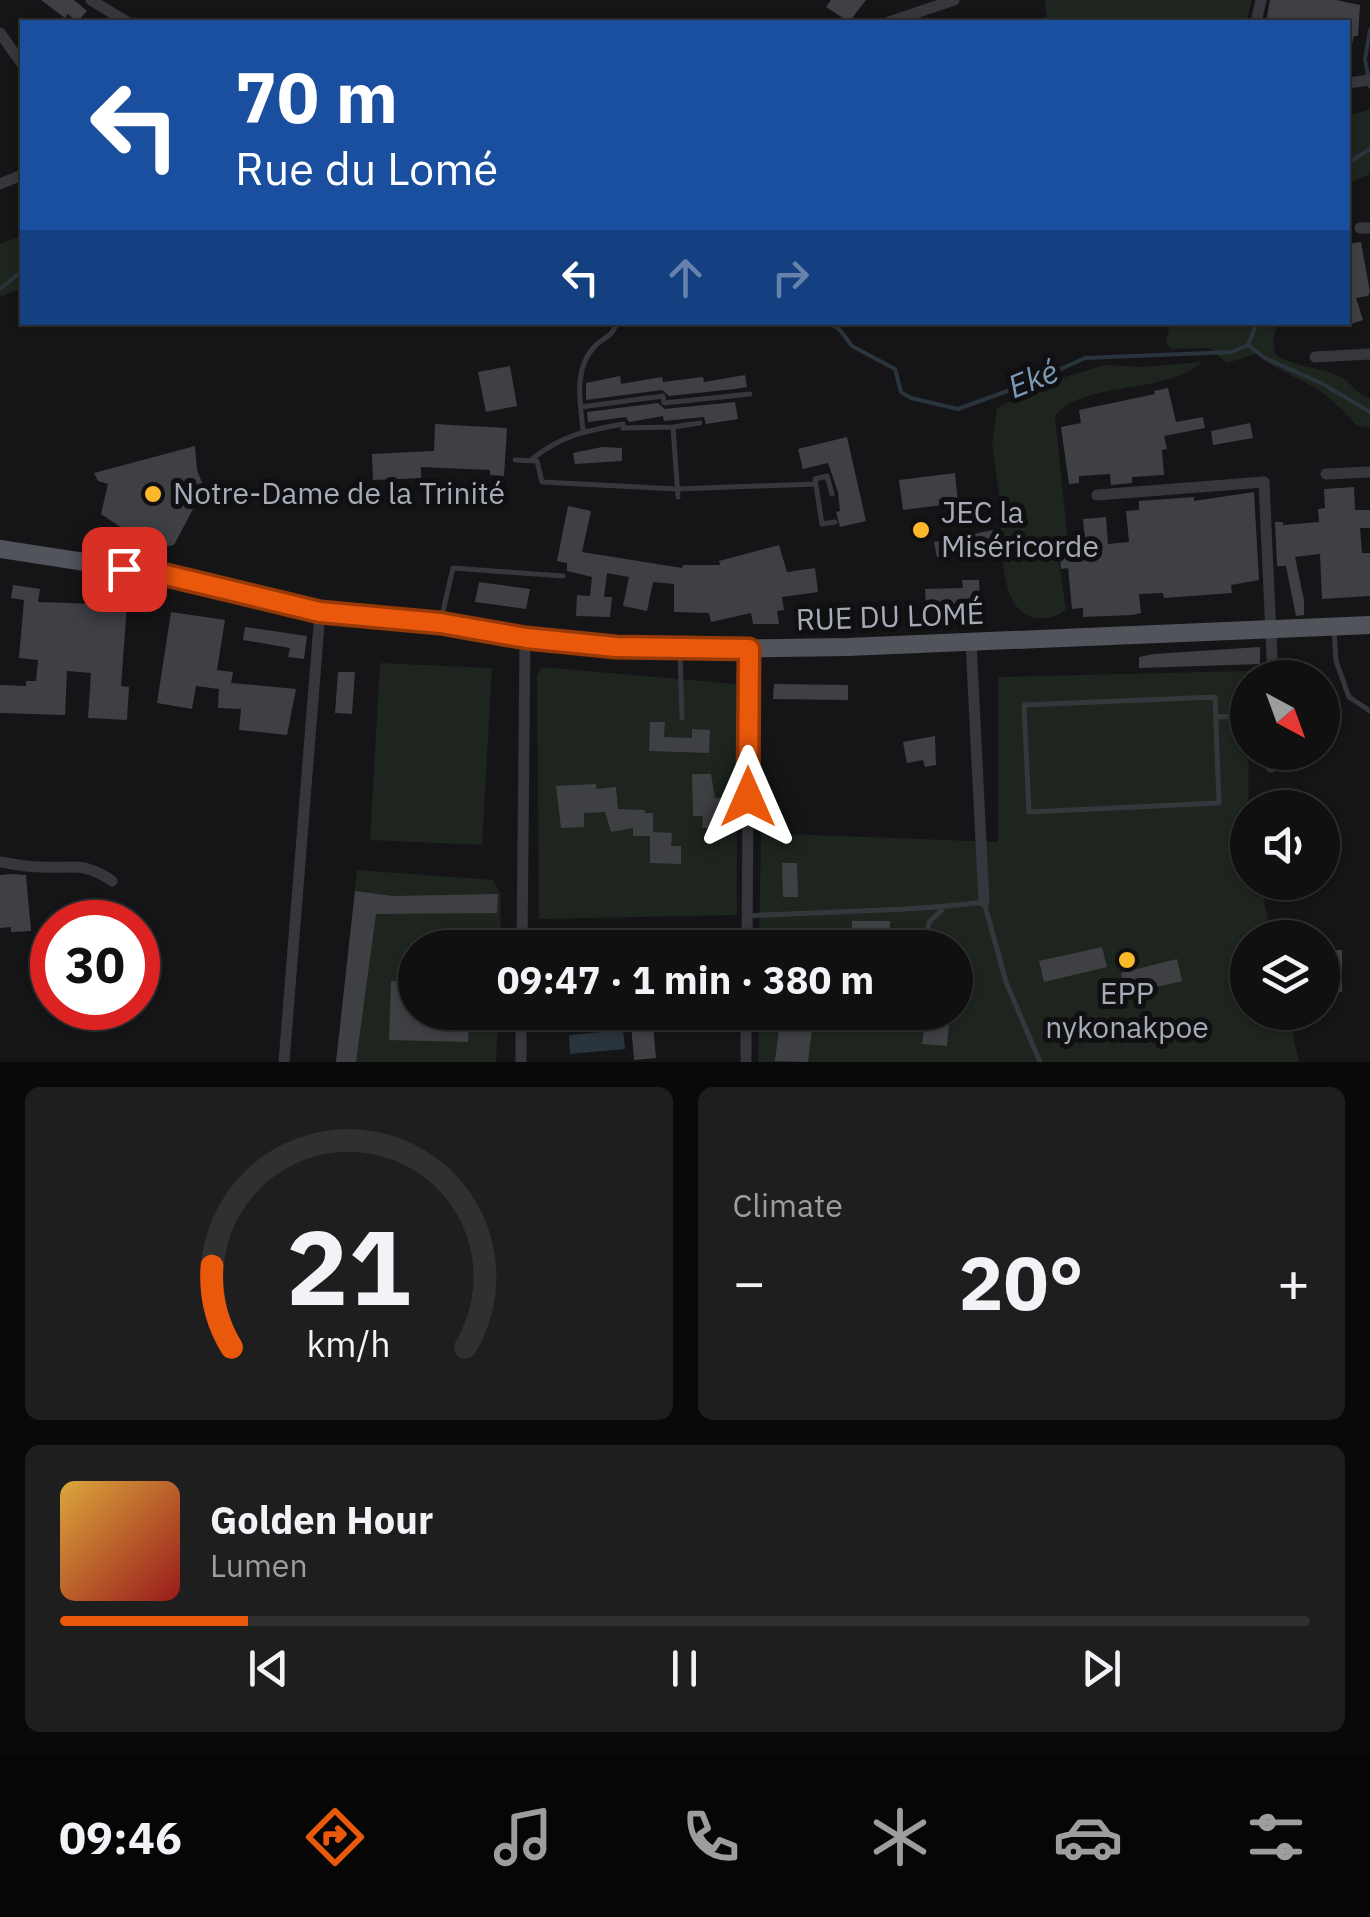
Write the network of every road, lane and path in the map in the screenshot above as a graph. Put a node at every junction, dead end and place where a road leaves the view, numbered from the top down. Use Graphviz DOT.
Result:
graph roads {
  1 [pos="92,0"];
  2 [pos="954,0"];
  3 [pos="124,20"];
  4 [pos="895,20"];
  5 [pos="0,33"];
  6 [pos="20,61"];
  7 [pos="1370,80"];
  8 [pos="1352,82"];
  9 [pos="616,325"];
  10 [pos="1370,354"];
  11 [pos="1316,357"];
  12 [pos="750,394"];
  13 [pos="581,407"];
  14 [pos="700,422"];
  15 [pos="673,427"];
  16 [pos="583,431"];
  17 [pos="515,460"];
  18 [pos="530,460"];
  19 [pos="1370,472"];
  20 [pos="1326,474"];
  21 [pos="816,484"];
  22 [pos="676,488"];
  23 [pos="832,494"];
  24 [pos="1097,495"];
  25 [pos="678,497"];
  26 [pos="835,522"];
  27 [pos="0,549"];
  28 [pos="563,576"];
  29 [pos="320,612"];
  30 [pos="440,623"];
  31 [pos="1370,624"];
  32 [pos="1334,627"];
  33 [pos="1271,631"];
  34 [pos="526,638"];
  35 [pos="971,642"];
  36 [pos="680,649"];
  37 [pos="749,649"];
  38 [pos="1272,660"];
  39 [pos="1370,711"];
  40 [pos="1230,717"];
  41 [pos="682,718"];
  42 [pos="1216,718"];
  43 [pos="0,862"];
  44 [pos="112,881"];
  45 [pos="984,902"];
  46 [pos="944,908"];
  47 [pos="747,916"];
  48 [pos="522,930"];
  49 [pos="747,930"];
  50 [pos="927,930"];
  51 [pos="521,1030"];
  52 [pos="746,1030"];
  53 [pos="284,1062"];
  54 [pos="521,1062"];
  55 [pos="746,1062"];
  56 [pos="1040,1062"];
  1 -- 3 [label="street"];
  2 -- 4 [label="street"];
  5 -- 6 [label="street"];
  7 -- 8 [label="street"];
  9 -- 13 [label="lane"];
  10 -- 11 [label="street"];
  12 -- 13 [label="lane"];
  13 -- 16 [label="lane"];
  14 -- 15 [label="lane"];
  15 -- 16 [label="lane"];
  15 -- 22 [label="lane"];
  16 -- 18 [label="lane"];
  17 -- 18 [label="lane"];
  18 -- 22 [label="lane"];
  19 -- 20 [label="street"];
  21 -- 22 [label="lane"];
  21 -- 23 [label="lane"];
  21 -- 26 [label="lane"];
  22 -- 25 [label="lane"];
  24 -- 33 [label="street"];
  27 -- 29 [label="main road, RUE DU LOMÉ"];
  28 -- 30 [label="lane"];
  29 -- 30 [label="main road, RUE DU LOMÉ"];
  29 -- 53 [label="street"];
  30 -- 34 [label="main road, RUE DU LOMÉ"];
  31 -- 32 [label="main road, RUE DU LOMÉ"];
  32 -- 33 [label="main road, RUE DU LOMÉ"];
  32 -- 39 [label="lane"];
  33 -- 35 [label="main road, RUE DU LOMÉ"];
  33 -- 38 [label="street"];
  34 -- 36 [label="main road, RUE DU LOMÉ"];
  34 -- 48 [label="street"];
  35 -- 37 [label="main road, RUE DU LOMÉ"];
  35 -- 45 [label="street"];
  36 -- 37 [label="main road, RUE DU LOMÉ"];
  36 -- 41 [label="lane"];
  37 -- 47 [label="street"];
  40 -- 42 [label="lane"];
  42 -- 42 [label="lane"];
  43 -- 44 [label="street"];
  45 -- 46 [label="lane"];
  45 -- 56 [label="lane"];
  46 -- 47 [label="lane"];
  46 -- 50 [label="lane"];
  47 -- 49 [label="street"];
  51 -- 54 [label="street"];
  52 -- 55 [label="street"];
}
